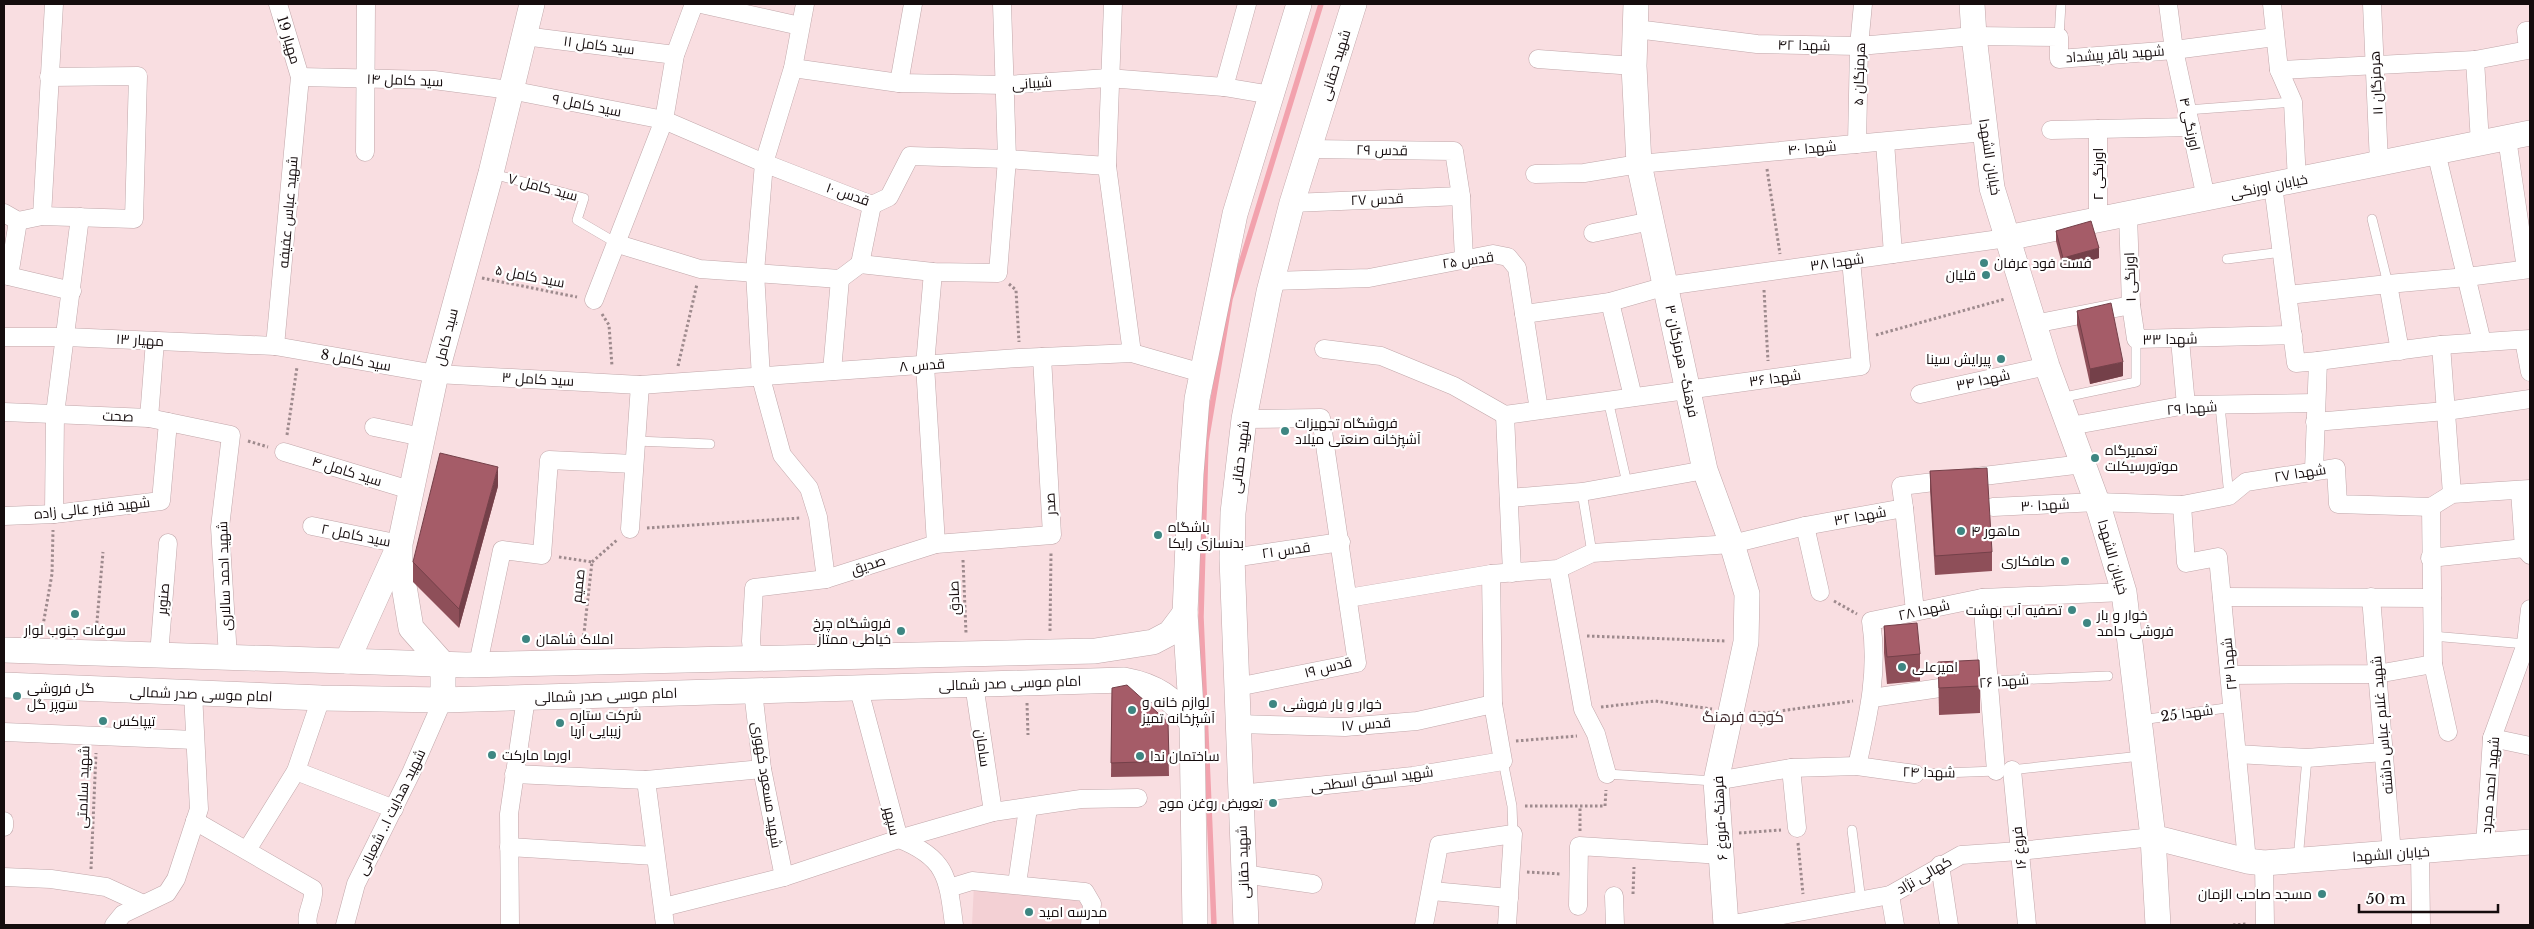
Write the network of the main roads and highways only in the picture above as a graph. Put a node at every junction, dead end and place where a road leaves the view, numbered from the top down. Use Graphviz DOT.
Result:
graph roads {
  1 [pos="532,4"];
  2 [pos="1300,4"];
  3 [pos="1354,4"];
  4 [pos="1636,4"];
  5 [pos="1972,4"];
  6 [pos="2519,135"];
  7 [pos="2007,238"];
  8 [pos="400,544"];
  9 [pos="1186,613"];
  10 [pos="1122,647"];
  11 [pos="4,650"];
  12 [pos="347,661"];
  13 [pos="443,664"];
  14 [pos="1124,680"];
  15 [pos="4,685"];
  16 [pos="443,700"];
  17 [pos="1730,711"];
  18 [pos="1192,723"];
  19 [pos="2153,837"];
  20 [pos="2530,842"];
  21 [pos="1195,925"];
  22 [pos="1246,925"];
  23 [pos="1727,925"];
  24 [pos="2158,925"];
  1 -- 8 [label="main road, سید کامل"];
  2 -- 9 [label="main road"];
  3 -- 22 [label="main road, شهید حقانی"];
  4 -- 17 [label="main road, فرهنگ- هرمزگان ۳"];
  5 -- 7 [label="main road, خیابان الشهدا"];
  6 -- 7 [label="main road, خیابان اورنگی"];
  7 -- 19 [label="main road, خیابان الشهدا"];
  8 -- 12 [label="main road"];
  8 -- 13 [label="main road, سید کامل"];
  9 -- 10 [label="main road, امام موسی صدر شمالی"];
  9 -- 18 [label="main road"];
  10 -- 13 [label="main road, امام موسی صدر شمالی"];
  10 -- 14 [label="main road"];
  11 -- 12 [label="main road, امام موسی صدر شمالی"];
  12 -- 13 [label="main road, امام موسی صدر شمالی"];
  13 -- 16 [label="main road"];
  14 -- 16 [label="main road, امام موسی صدر شمالی"];
  14 -- 18 [label="main road, امام موسی صدر شمالی"];
  15 -- 16 [label="main road, امام موسی صدر شمالی"];
  17 -- 23 [label="main road, فرهنگ-فروغ ۶"];
  18 -- 21 [label="main road"];
  19 -- 20 [label="main road, خیابان الشهدا"];
  19 -- 24 [label="main road"];
}
